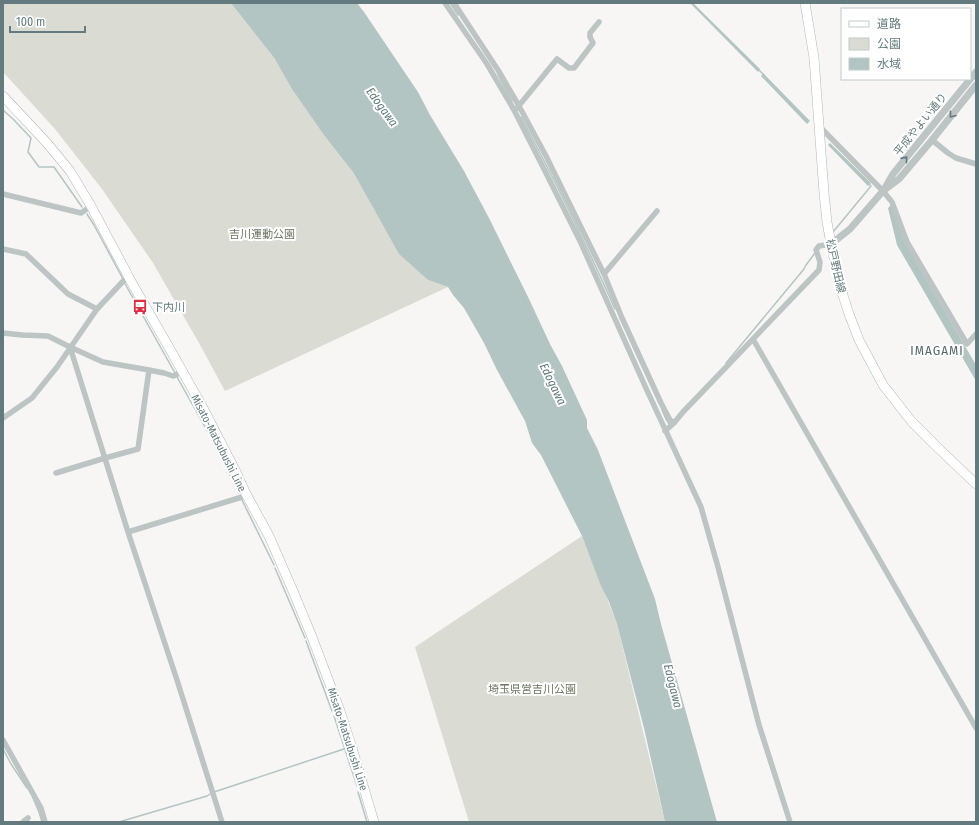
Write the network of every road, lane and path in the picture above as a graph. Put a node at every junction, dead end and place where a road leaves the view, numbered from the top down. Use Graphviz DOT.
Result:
graph roads {
  1 [pos="445,3"];
  2 [pos="454,3"];
  3 [pos="805,3"];
  4 [pos="599,22"];
  5 [pos="969,80"];
  6 [pos="976,85"];
  7 [pos="3,96"];
  8 [pos="519,106"];
  9 [pos="514,110"];
  10 [pos="818,126"];
  11 [pos="932,140"];
  12 [pos="976,164"];
  13 [pos="883,191"];
  14 [pos="3,194"];
  15 [pos="91,206"];
  16 [pos="657,211"];
  17 [pos="831,244"];
  18 [pos="3,249"];
  19 [pos="604,274"];
  20 [pos="125,280"];
  21 [pos="97,308"];
  22 [pos="3,333"];
  23 [pos="976,334"];
  24 [pos="753,339"];
  25 [pos="70,347"];
  26 [pos="150,370"];
  27 [pos="178,374"];
  28 [pos="3,418"];
  29 [pos="674,423"];
  30 [pos="665,432"];
  31 [pos="105,458"];
  32 [pos="56,473"];
  33 [pos="976,484"];
  34 [pos="246,494"];
  35 [pos="128,532"];
  36 [pos="976,728"];
  37 [pos="3,740"];
  38 [pos="28,818"];
  39 [pos="23,822"];
  40 [pos="45,822"];
  41 [pos="222,822"];
  42 [pos="374,822"];
  43 [pos="790,822"];
  1 -- 9 [label="street"];
  2 -- 8 [label="street"];
  3 -- 10 [label="main road, 松戸野田線"];
  4 -- 8 [label="street"];
  13 -- 5 [label="street, 平成やよい通り, one-way"];
  6 -- 11 [label="street, 平成やよい通り, one-way"];
  7 -- 15 [label="main road, Misato-Matsubushi Line"];
  8 -- 9 [label="street"];
  8 -- 19 [label="street"];
  9 -- 30 [label="street"];
  10 -- 13 [label="street"];
  10 -- 17 [label="main road, 松戸野田線"];
  11 -- 12 [label="street"];
  11 -- 13 [label="street, 平成やよい通り"];
  13 -- 17 [label="street, 平成やよい通り"];
  13 -- 23 [label="street"];
  14 -- 15 [label="street"];
  15 -- 20 [label="main road, Misato-Matsubushi Line"];
  16 -- 19 [label="street"];
  17 -- 24 [label="street"];
  17 -- 33 [label="main road, 松戸野田線"];
  18 -- 21 [label="street"];
  19 -- 29 [label="street"];
  20 -- 21 [label="street"];
  20 -- 27 [label="main road, Misato-Matsubushi Line"];
  21 -- 25 [label="street"];
  22 -- 25 [label="street"];
  24 -- 29 [label="street"];
  24 -- 36 [label="street"];
  25 -- 26 [label="street"];
  25 -- 28 [label="street"];
  25 -- 31 [label="street"];
  26 -- 27 [label="street"];
  26 -- 31 [label="street"];
  27 -- 34 [label="main road, Misato-Matsubushi Line"];
  29 -- 30 [label="street"];
  30 -- 43 [label="street"];
  31 -- 32 [label="street"];
  31 -- 35 [label="street"];
  34 -- 35 [label="street"];
  34 -- 42 [label="main road, Misato-Matsubushi Line"];
  35 -- 41 [label="street"];
  37 -- 40 [label="street"];
  38 -- 39 [label="street"];
}
